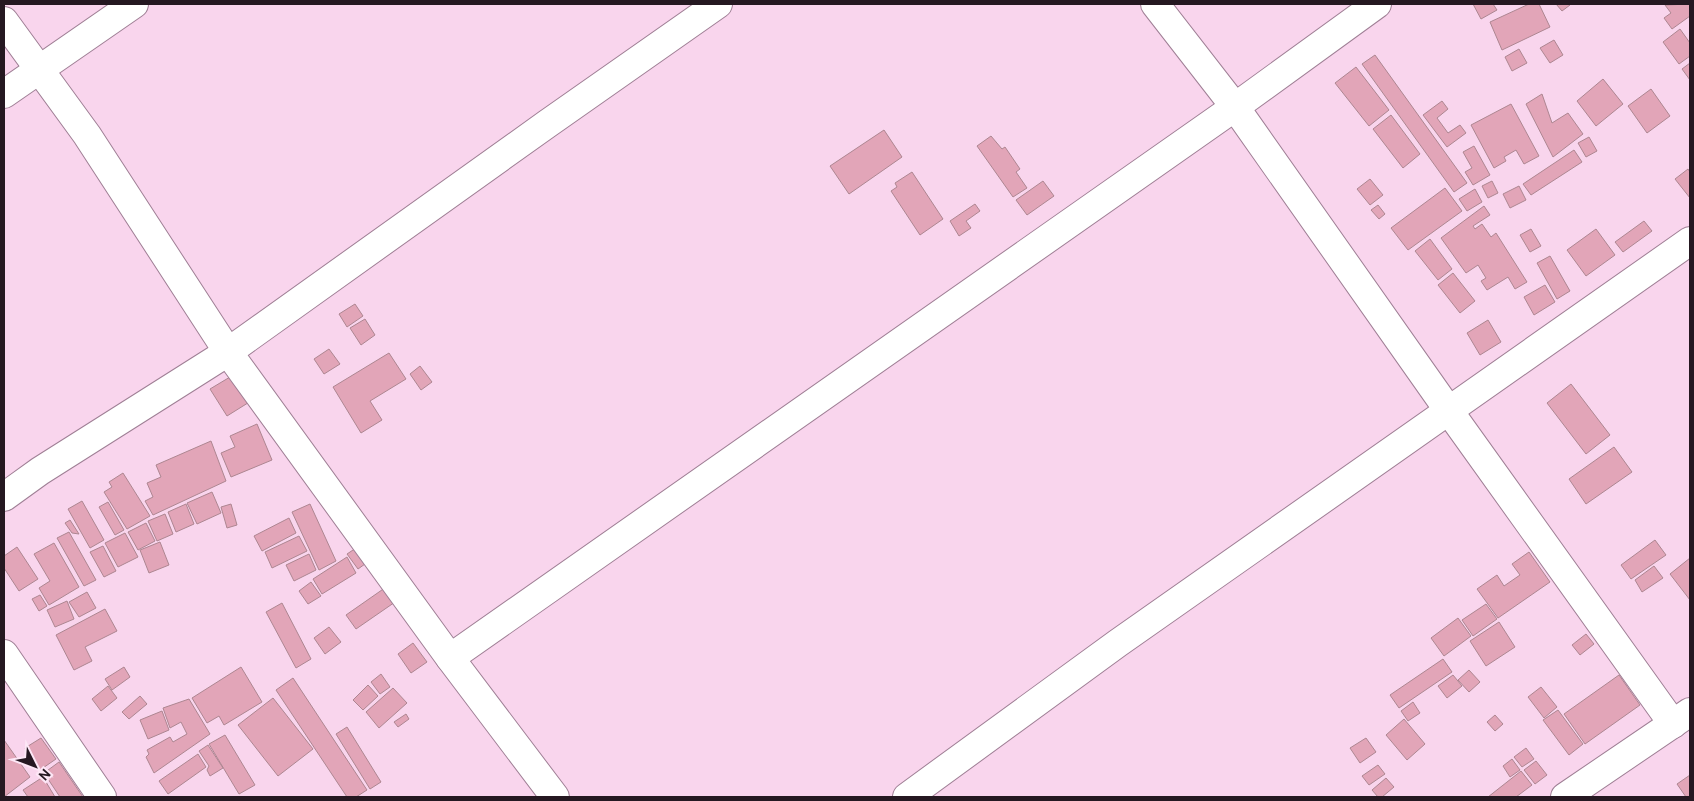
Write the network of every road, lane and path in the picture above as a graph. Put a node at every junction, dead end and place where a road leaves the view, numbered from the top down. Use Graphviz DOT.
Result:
graph roads {
  1 [pos="134,4"];
  2 [pos="718,4"];
  3 [pos="1155,4"];
  4 [pos="1377,4"];
  5 [pos="4,21"];
  6 [pos="39,70"];
  7 [pos="4,94"];
  8 [pos="1236,107"];
  9 [pos="1690,242"];
  10 [pos="228,352"];
  11 [pos="1449,411"];
  12 [pos="4,497"];
  13 [pos="4,654"];
  14 [pos="450,658"];
  15 [pos="1682,718"];
  16 [pos="102,797"];
  17 [pos="555,797"];
  18 [pos="907,797"];
  19 [pos="1565,797"];
  1 -- 6 [label="street"];
  2 -- 10 [label="street"];
  3 -- 8 [label="street"];
  4 -- 8 [label="street"];
  5 -- 6 [label="street"];
  6 -- 7 [label="street"];
  6 -- 10 [label="street"];
  8 -- 11 [label="street"];
  8 -- 14 [label="street"];
  9 -- 11 [label="street"];
  10 -- 12 [label="street"];
  10 -- 14 [label="street"];
  11 -- 15 [label="street"];
  11 -- 18 [label="street"];
  13 -- 16 [label="street"];
  14 -- 17 [label="street"];
  15 -- 19 [label="street"];
}
